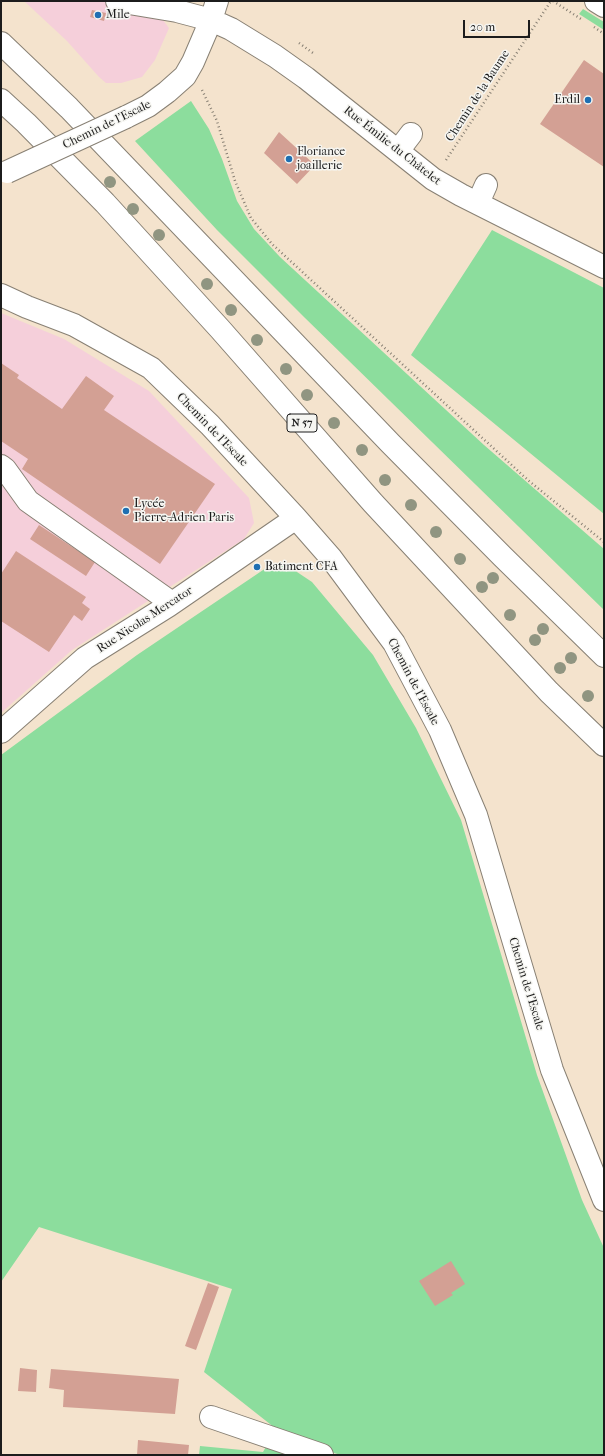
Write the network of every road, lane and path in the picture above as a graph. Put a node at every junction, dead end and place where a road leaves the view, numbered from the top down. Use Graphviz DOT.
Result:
graph roads {
  1 [pos="117,1"];
  2 [pos="552,1"];
  3 [pos="596,1"];
  4 [pos="604,6"];
  5 [pos="214,10"];
  6 [pos="570,12"];
  7 [pos="1,43"];
  8 [pos="193,82"];
  9 [pos="1,100"];
  10 [pos="412,134"];
  11 [pos="398,151"];
  12 [pos="446,160"];
  13 [pos="4,174"];
  14 [pos="604,267"];
  15 [pos="1,295"];
  16 [pos="1,466"];
  17 [pos="296,518"];
  18 [pos="604,542"];
  19 [pos="172,603"];
  20 [pos="604,656"];
  21 [pos="2,730"];
  22 [pos="604,745"];
  23 [pos="604,1200"];
  24 [pos="211,1417"];
  25 [pos="322,1455"];
  1 -- 5 [label="main road, Rue Émilie du Châtelet"];
  2 -- 6 [label="path"];
  2 -- 12 [label="path, Chemin de la Baume"];
  3 -- 4 [label="main road"];
  5 -- 8 [label="main road, Chemin de l'Escale"];
  5 -- 11 [label="main road, Rue Émilie du Châtelet"];
  7 -- 20 [label="main road"];
  8 -- 13 [label="main road, Chemin de l'Escale, bridge"];
  8 -- 18 [label="path"];
  9 -- 22 [label="main road, N 57"];
  10 -- 11 [label="main road"];
  11 -- 14 [label="main road, Rue Émilie du Châtelet"];
  15 -- 17 [label="main road, Chemin de l'Escale"];
  16 -- 19 [label="main road"];
  17 -- 19 [label="main road, Rue Nicolas Mercator"];
  17 -- 23 [label="main road, Chemin de l'Escale"];
  19 -- 21 [label="main road, Rue Nicolas Mercator"];
  24 -- 25 [label="main road"];
}
